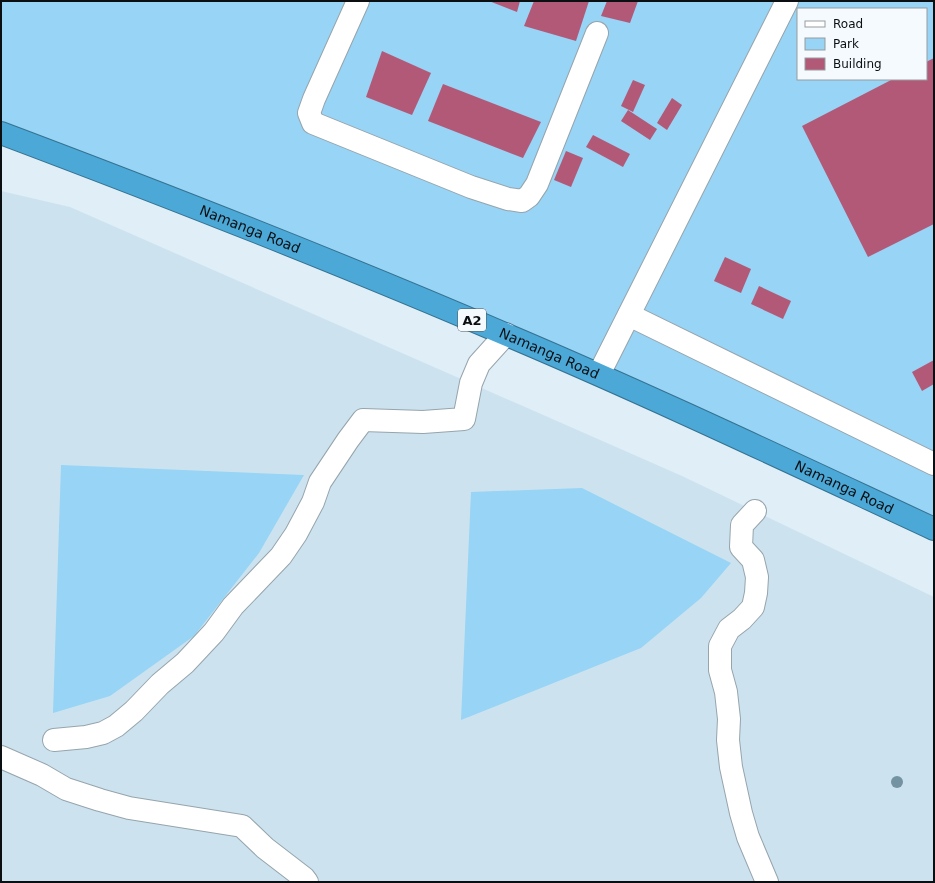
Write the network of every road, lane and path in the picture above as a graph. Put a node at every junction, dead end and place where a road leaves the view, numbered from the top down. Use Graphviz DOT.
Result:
graph roads {
  1 [pos="358,1"];
  2 [pos="787,1"];
  3 [pos="597,33"];
  4 [pos="1,133"];
  5 [pos="629,315"];
  6 [pos="506,334"];
  7 [pos="599,374"];
  8 [pos="934,464"];
  9 [pos="755,511"];
  10 [pos="934,529"];
  11 [pos="54,740"];
  12 [pos="1,757"];
  13 [pos="307,882"];
  14 [pos="767,882"];
  1 -- 3 [label="street"];
  2 -- 5 [label="street"];
  4 -- 6 [label="highway, Namanga Road / A2"];
  5 -- 7 [label="street"];
  5 -- 8 [label="street"];
  6 -- 7 [label="highway, Namanga Road / A2"];
  6 -- 11 [label="street"];
  7 -- 10 [label="highway, Namanga Road / A2"];
  9 -- 14 [label="street"];
  12 -- 13 [label="street"];
}
